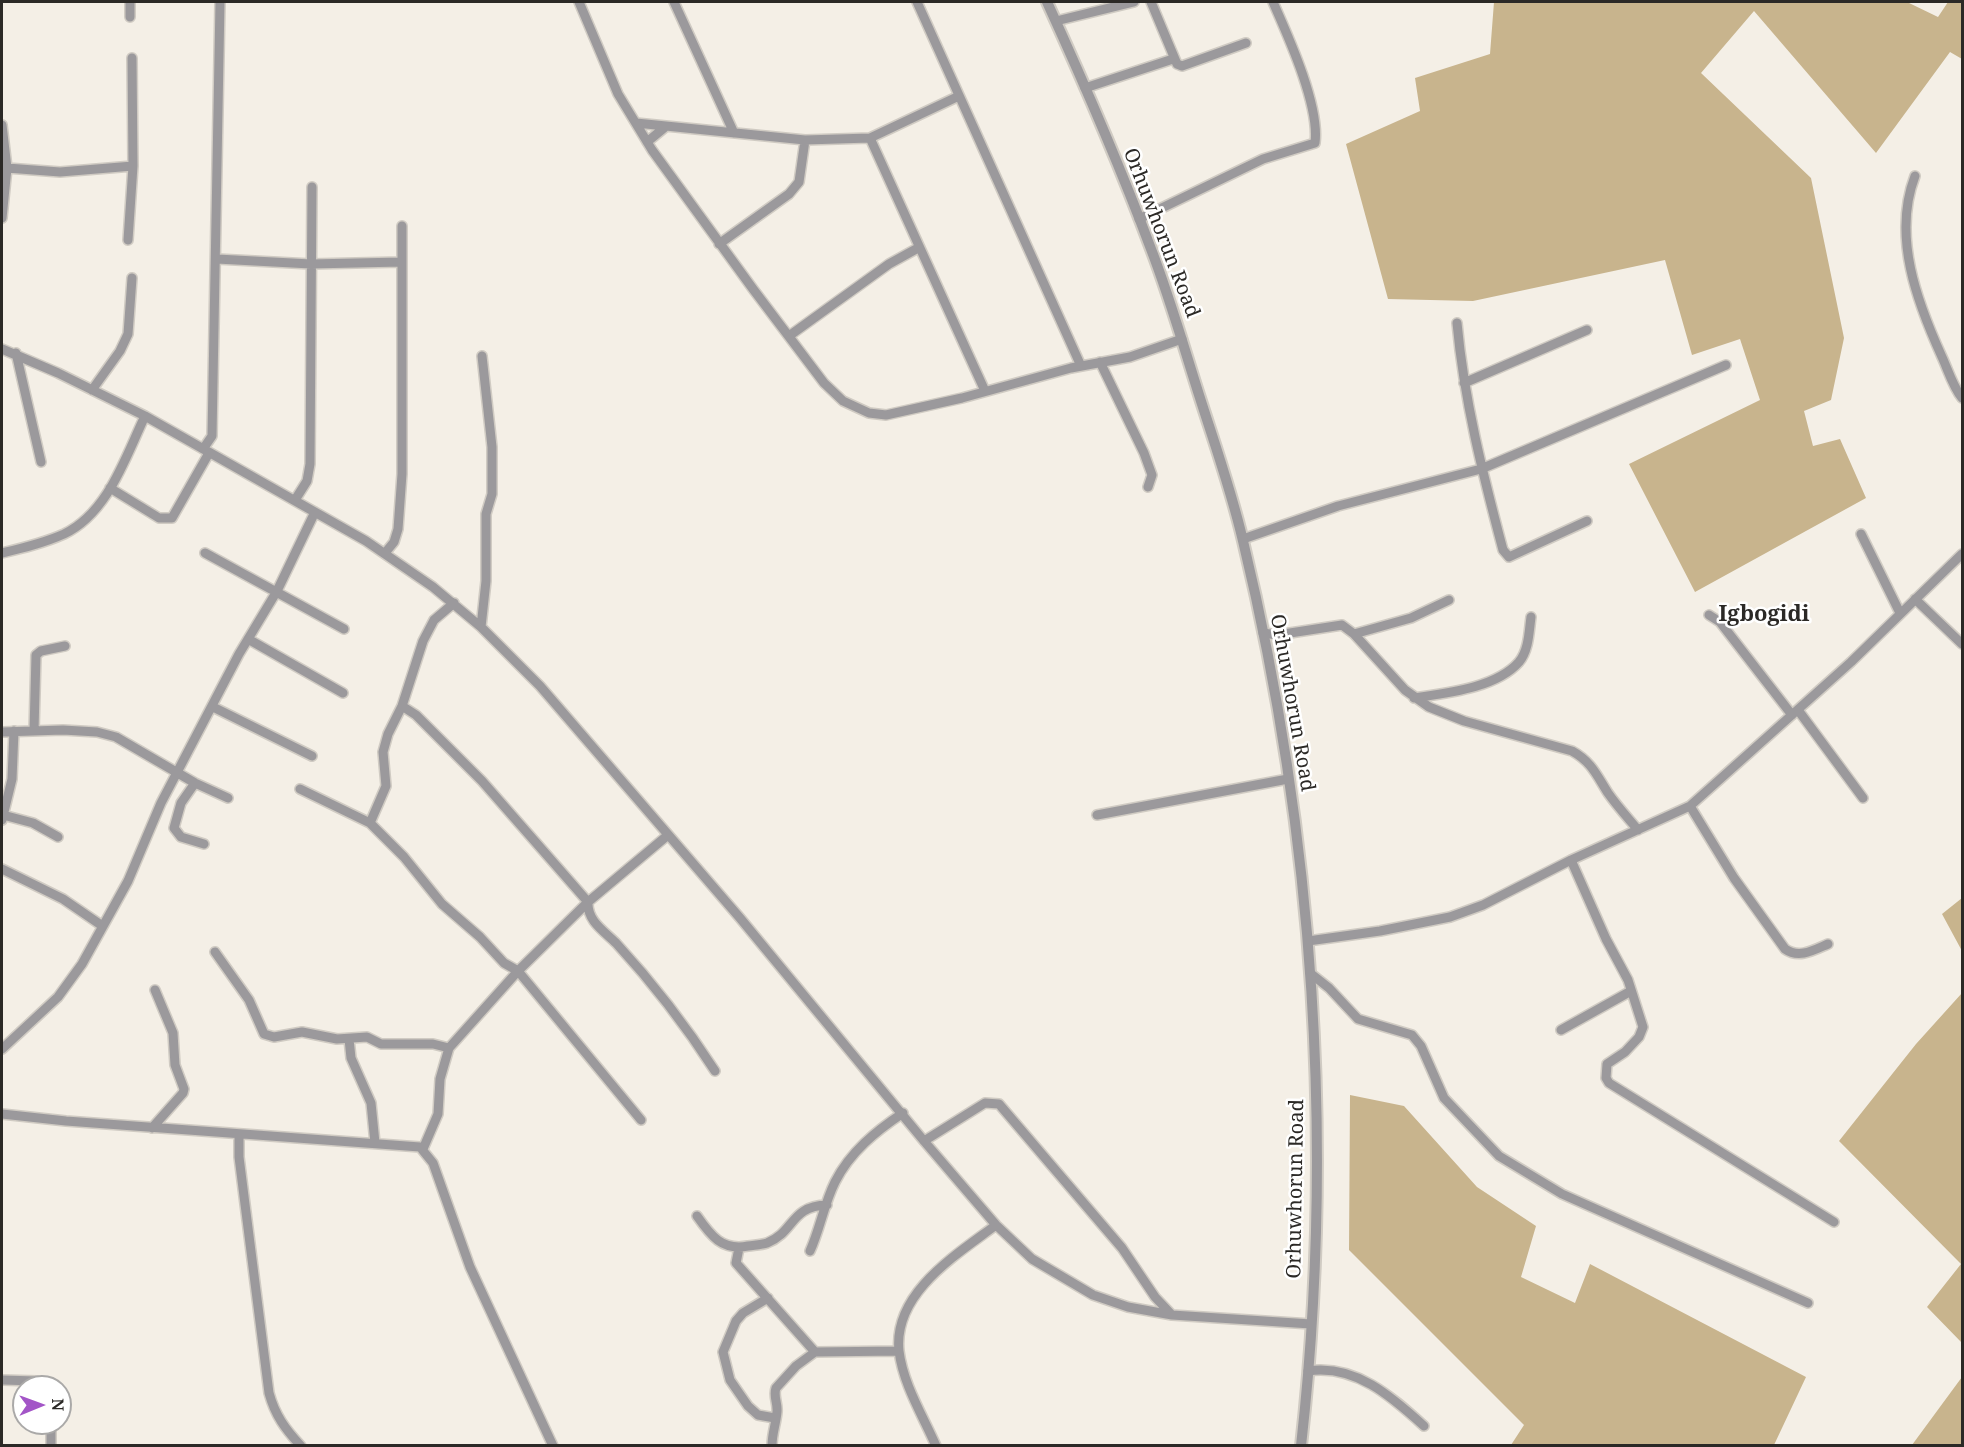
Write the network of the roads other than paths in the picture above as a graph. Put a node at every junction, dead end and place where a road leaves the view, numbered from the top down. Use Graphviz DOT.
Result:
graph roads {
  1 [pos="130,2"];
  2 [pos="220,2"];
  3 [pos="579,2"];
  4 [pos="674,2"];
  5 [pos="917,2"];
  6 [pos="1047,2"];
  7 [pos="1134,2"];
  8 [pos="1151,2"];
  9 [pos="1273,2"];
  10 [pos="130,17"];
  11 [pos="1056,21"];
  12 [pos="1246,44"];
  13 [pos="132,58"];
  14 [pos="1173,58"];
  15 [pos="1085,88"];
  16 [pos="959,96"];
  17 [pos="636,123"];
  18 [pos="2,125"];
  19 [pos="664,128"];
  20 [pos="734,133"];
  21 [pos="870,138"];
  22 [pos="805,140"];
  23 [pos="647,142"];
  24 [pos="4,151"];
  25 [pos="133,166"];
  26 [pos="7,168"];
  27 [pos="1915,176"];
  28 [pos="312,187"];
  29 [pos="2,218"];
  30 [pos="1139,219"];
  31 [pos="402,226"];
  32 [pos="128,240"];
  33 [pos="719,244"];
  34 [pos="918,248"];
  35 [pos="217,259"];
  36 [pos="401,262"];
  37 [pos="310,264"];
  38 [pos="132,278"];
  39 [pos="1457,322"];
  40 [pos="1587,330"];
  41 [pos="789,336"];
  42 [pos="1182,339"];
  43 [pos="2,349"];
  44 [pos="16,353"];
  45 [pos="482,356"];
  46 [pos="1100,362"];
  47 [pos="1726,365"];
  48 [pos="1080,366"];
  49 [pos="1464,383"];
  50 [pos="92,390"];
  51 [pos="985,391"];
  52 [pos="1962,398"];
  53 [pos="145,416"];
  54 [pos="206,451"];
  55 [pos="41,462"];
  56 [pos="1481,469"];
  57 [pos="1148,487"];
  58 [pos="110,488"];
  59 [pos="295,500"];
  60 [pos="315,512"];
  61 [pos="1587,521"];
  62 [pos="1861,534"];
  63 [pos="1243,539"];
  64 [pos="2,553"];
  65 [pos="205,553"];
  66 [pos="385,553"];
  67 [pos="1962,554"];
  68 [pos="277,591"];
  69 [pos="1915,599"];
  70 [pos="1449,600"];
  71 [pos="454,603"];
  72 [pos="1900,613"];
  73 [pos="1709,615"];
  74 [pos="1531,617"];
  75 [pos="481,627"];
  76 [pos="344,629"];
  77 [pos="1263,633"];
  78 [pos="1354,634"];
  79 [pos="248,639"];
  80 [pos="1962,644"];
  81 [pos="65,646"];
  82 [pos="343,693"];
  83 [pos="1414,698"];
  84 [pos="402,706"];
  85 [pos="213,708"];
  86 [pos="1795,712"];
  87 [pos="14,731"];
  88 [pos="34,731"];
  89 [pos="2,732"];
  90 [pos="312,756"];
  91 [pos="177,772"];
  92 [pos="1288,779"];
  93 [pos="195,783"];
  94 [pos="300,789"];
  95 [pos="228,798"];
  96 [pos="1863,798"];
  97 [pos="1690,806"];
  98 [pos="1097,815"];
  99 [pos="2,818"];
  100 [pos="370,823"];
  101 [pos="1638,830"];
  102 [pos="668,835"];
  103 [pos="58,837"];
  104 [pos="204,844"];
  105 [pos="1571,860"];
  106 [pos="2,868"];
  107 [pos="588,903"];
  108 [pos="101,925"];
  109 [pos="1308,940"];
  110 [pos="1828,944"];
  111 [pos="215,952"];
  112 [pos="518,971"];
  113 [pos="1310,973"];
  114 [pos="155,990"];
  115 [pos="1631,991"];
  116 [pos="1561,1029"];
  117 [pos="349,1039"];
  118 [pos="449,1048"];
  119 [pos="2,1050"];
  120 [pos="715,1071"];
  121 [pos="903,1113"];
  122 [pos="2,1114"];
  123 [pos="641,1120"];
  124 [pos="152,1128"];
  125 [pos="239,1134"];
  126 [pos="924,1141"];
  127 [pos="375,1143"];
  128 [pos="423,1149"];
  129 [pos="827,1205"];
  130 [pos="697,1216"];
  131 [pos="1834,1222"];
  132 [pos="996,1225"];
  133 [pos="739,1248"];
  134 [pos="810,1251"];
  135 [pos="768,1298"];
  136 [pos="1808,1303"];
  137 [pos="1172,1315"];
  138 [pos="1311,1324"];
  139 [pos="899,1351"];
  140 [pos="815,1352"];
  141 [pos="1308,1371"];
  142 [pos="775,1418"];
  143 [pos="1424,1426"];
  144 [pos="301,1446"];
  145 [pos="553,1446"];
  146 [pos="772,1446"];
  147 [pos="936,1446"];
  148 [pos="1301,1446"];
  1 -- 10 [label="street"];
  2 -- 35 [label="street"];
  3 -- 17 [label="street"];
  4 -- 20 [label="street"];
  5 -- 16 [label="street"];
  6 -- 11 [label="street, Orhuwhorun Road"];
  7 -- 11 [label="street"];
  8 -- 14 [label="street"];
  9 -- 30 [label="street"];
  11 -- 15 [label="street, Orhuwhorun Road"];
  12 -- 14 [label="street"];
  13 -- 25 [label="street"];
  14 -- 15 [label="street"];
  15 -- 30 [label="street, Orhuwhorun Road"];
  16 -- 21 [label="street"];
  16 -- 48 [label="street"];
  17 -- 19 [label="street"];
  17 -- 23 [label="street"];
  18 -- 24 [label="street"];
  19 -- 20 [label="street"];
  19 -- 23 [label="street"];
  20 -- 22 [label="street"];
  21 -- 22 [label="street"];
  21 -- 34 [label="street"];
  22 -- 33 [label="street"];
  23 -- 33 [label="street"];
  24 -- 26 [label="street"];
  25 -- 26 [label="street"];
  25 -- 32 [label="street"];
  26 -- 29 [label="street"];
  27 -- 52 [label="street"];
  28 -- 37 [label="street"];
  30 -- 42 [label="street, Orhuwhorun Road"];
  31 -- 36 [label="street"];
  33 -- 41 [label="street"];
  34 -- 41 [label="street"];
  34 -- 51 [label="street"];
  35 -- 37 [label="street"];
  35 -- 54 [label="street"];
  36 -- 37 [label="street"];
  36 -- 66 [label="street"];
  37 -- 59 [label="street"];
  38 -- 50 [label="street"];
  39 -- 49 [label="street"];
  40 -- 49 [label="street"];
  41 -- 51 [label="street"];
  42 -- 46 [label="street"];
  42 -- 63 [label="street, Orhuwhorun Road"];
  43 -- 44 [label="street"];
  44 -- 50 [label="street"];
  44 -- 55 [label="street"];
  45 -- 75 [label="street"];
  46 -- 48 [label="street"];
  46 -- 57 [label="street"];
  47 -- 56 [label="street"];
  48 -- 51 [label="street"];
  49 -- 56 [label="street"];
  50 -- 53 [label="street"];
  53 -- 54 [label="street"];
  53 -- 58 [label="street"];
  54 -- 58 [label="street"];
  54 -- 59 [label="street"];
  56 -- 61 [label="street"];
  56 -- 63 [label="street"];
  58 -- 64 [label="street"];
  59 -- 60 [label="street"];
  60 -- 66 [label="street"];
  60 -- 68 [label="street"];
  62 -- 72 [label="street"];
  63 -- 77 [label="street, Orhuwhorun Road"];
  65 -- 68 [label="street"];
  66 -- 71 [label="street"];
  67 -- 69 [label="street"];
  68 -- 76 [label="street"];
  68 -- 79 [label="street"];
  69 -- 72 [label="street"];
  69 -- 80 [label="street"];
  70 -- 78 [label="street"];
  71 -- 75 [label="street"];
  71 -- 84 [label="street"];
  72 -- 86 [label="street"];
  73 -- 86 [label="street"];
  74 -- 83 [label="street"];
  75 -- 102 [label="street"];
  77 -- 78 [label="street"];
  77 -- 92 [label="street, Orhuwhorun Road"];
  78 -- 83 [label="street"];
  79 -- 82 [label="street"];
  79 -- 85 [label="street"];
  81 -- 88 [label="street"];
  83 -- 101 [label="street"];
  84 -- 100 [label="street"];
  84 -- 107 [label="street"];
  85 -- 90 [label="street"];
  85 -- 91 [label="street"];
  86 -- 96 [label="street"];
  86 -- 97 [label="street"];
  87 -- 88 [label="street"];
  87 -- 89 [label="street"];
  87 -- 99 [label="street"];
  88 -- 91 [label="street"];
  91 -- 93 [label="street"];
  91 -- 108 [label="street"];
  92 -- 98 [label="street"];
  92 -- 109 [label="street, Orhuwhorun Road"];
  93 -- 95 [label="street"];
  93 -- 104 [label="street"];
  94 -- 100 [label="street"];
  97 -- 101 [label="street"];
  97 -- 110 [label="street"];
  99 -- 103 [label="street"];
  100 -- 112 [label="street"];
  101 -- 105 [label="street"];
  102 -- 107 [label="street"];
  102 -- 121 [label="street"];
  105 -- 109 [label="street"];
  105 -- 115 [label="street"];
  106 -- 108 [label="street"];
  107 -- 112 [label="street"];
  107 -- 120 [label="street"];
  108 -- 119 [label="street"];
  109 -- 113 [label="street, Orhuwhorun Road"];
  111 -- 117 [label="street"];
  112 -- 118 [label="street"];
  112 -- 123 [label="street"];
  113 -- 136 [label="street"];
  113 -- 138 [label="street, Orhuwhorun Road"];
  114 -- 124 [label="street"];
  115 -- 116 [label="street"];
  115 -- 131 [label="street"];
  117 -- 118 [label="street"];
  117 -- 127 [label="street"];
  118 -- 128 [label="street"];
  121 -- 126 [label="street"];
  121 -- 129 [label="street"];
  122 -- 124 [label="street"];
  124 -- 125 [label="street"];
  125 -- 127 [label="street"];
  125 -- 144 [label="street"];
  126 -- 132 [label="street"];
  126 -- 137 [label="street"];
  127 -- 128 [label="street"];
  128 -- 145 [label="street"];
  129 -- 133 [label="street"];
  129 -- 134 [label="street"];
  130 -- 133 [label="street"];
  132 -- 137 [label="street"];
  132 -- 139 [label="street"];
  133 -- 135 [label="street"];
  135 -- 140 [label="street"];
  135 -- 142 [label="street"];
  137 -- 138 [label="street"];
  138 -- 141 [label="street, Orhuwhorun Road"];
  139 -- 140 [label="street"];
  139 -- 147 [label="street"];
  140 -- 142 [label="street"];
  141 -- 143 [label="street"];
  141 -- 148 [label="street, Orhuwhorun Road"];
  142 -- 146 [label="street"];
}
